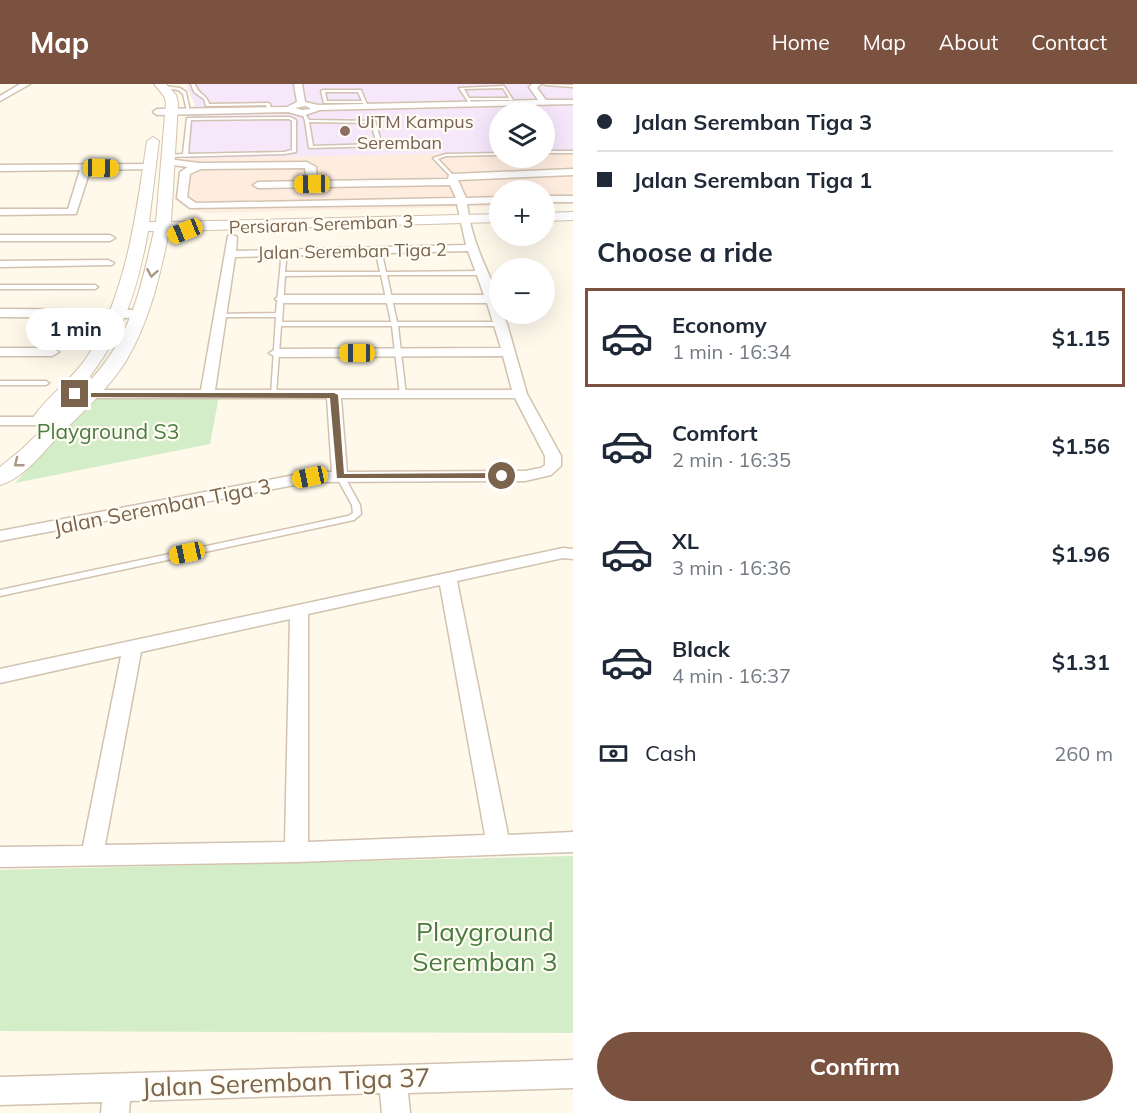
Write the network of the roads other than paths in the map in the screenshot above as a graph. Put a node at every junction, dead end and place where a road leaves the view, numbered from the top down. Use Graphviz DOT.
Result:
graph roads {
  1 [pos="26,84"];
  2 [pos="144,84"];
  3 [pos="193,84"];
  4 [pos="298,84"];
  5 [pos="537,84"];
  6 [pos="546,84"];
  7 [pos="162,86"];
  8 [pos="573,86"];
  9 [pos="0,99"];
  10 [pos="470,102"];
  11 [pos="489,102"];
  12 [pos="542,102"];
  13 [pos="573,102"];
  14 [pos="555,103"];
  15 [pos="365,105"];
  16 [pos="269,109"];
  17 [pos="238,110"];
  18 [pos="304,113"];
  19 [pos="169,114"];
  20 [pos="555,152"];
  21 [pos="573,152"];
  22 [pos="489,154"];
  23 [pos="163,162"];
  24 [pos="200,166"];
  25 [pos="255,166"];
  26 [pos="86,168"];
  27 [pos="2,169"];
  28 [pos="573,172"];
  29 [pos="453,179"];
  30 [pos="312,184"];
  31 [pos="258,185"];
  32 [pos="555,199"];
  33 [pos="573,199"];
  34 [pos="489,203"];
  35 [pos="258,207"];
  36 [pos="555,209"];
  37 [pos="573,209"];
  38 [pos="463,210"];
  39 [pos="489,210"];
  40 [pos="0,212"];
  41 [pos="489,216"];
  42 [pos="573,216"];
  43 [pos="555,217"];
  44 [pos="162,222"];
  45 [pos="143,223"];
  46 [pos="203,223"];
  47 [pos="0,238"];
  48 [pos="110,238"];
  49 [pos="232,238"];
  50 [pos="472,248"];
  51 [pos="378,249"];
  52 [pos="284,251"];
  53 [pos="231,254"];
  54 [pos="108,263"];
  55 [pos="0,264"];
  56 [pos="483,273"];
  57 [pos="282,274"];
  58 [pos="384,275"];
  59 [pos="0,287"];
  60 [pos="95,287"];
  61 [pos="489,289"];
  62 [pos="280,299"];
  63 [pos="391,299"];
  64 [pos="489,299"];
  65 [pos="0,313"];
  66 [pos="118,313"];
  67 [pos="140,314"];
  68 [pos="222,315"];
  69 [pos="279,315"];
  70 [pos="278,324"];
  71 [pos="501,324"];
  72 [pos="395,325"];
  73 [pos="0,352"];
  74 [pos="52,352"];
  75 [pos="508,352"];
  76 [pos="276,353"];
  77 [pos="398,354"];
  78 [pos="0,383"];
  79 [pos="46,383"];
  80 [pos="63,394"];
  81 [pos="88,394"];
  82 [pos="520,394"];
  83 [pos="207,395"];
  84 [pos="273,395"];
  85 [pos="334,395"];
  86 [pos="403,395"];
  87 [pos="0,421"];
  88 [pos="40,421"];
  89 [pos="0,458"];
  90 [pos="340,476"];
  91 [pos="0,478"];
  92 [pos="0,536"];
  93 [pos="573,554"];
  94 [pos="448,578"];
  95 [pos="0,593"];
  96 [pos="299,612"];
  97 [pos="132,649"];
  98 [pos="0,676"];
  99 [pos="573,842"];
  100 [pos="498,843"];
  101 [pos="296,852"];
  102 [pos="92,856"];
  103 [pos="0,857"];
  104 [pos="573,1074"];
  105 [pos="393,1078"];
  106 [pos="0,1091"];
  107 [pos="116,1101"];
  108 [pos="396,1113"];
  1 -- 9 [label="street"];
  2 -- 19 [label="main road"];
  3 -- 16 [label="lane"];
  4 -- 18 [label="street"];
  5 -- 12 [label="street"];
  6 -- 8 [label="lane"];
  7 -- 19 [label="main road"];
  7 -- 19 [label="lane"];
  10 -- 10 [label="lane"];
  10 -- 11 [label="street"];
  10 -- 15 [label="street"];
  13 -- 14 [label="street"];
  15 -- 15 [label="lane"];
  15 -- 18 [label="street"];
  16 -- 17 [label="street"];
  16 -- 18 [label="street"];
  17 -- 19 [label="street"];
  17 -- 19 [label="street"];
  18 -- 18 [label="lane"];
  19 -- 23 [label="main road"];
  20 -- 21 [label="lane"];
  22 -- 29 [label="lane"];
  23 -- 23 [label="lane"];
  23 -- 24 [label="street"];
  23 -- 26 [label="street"];
  23 -- 44 [label="main road"];
  23 -- 45 [label="main road"];
  24 -- 25 [label="street"];
  24 -- 35 [label="street"];
  25 -- 30 [label="street"];
  25 -- 31 [label="street"];
  26 -- 27 [label="street"];
  26 -- 40 [label="street"];
  28 -- 29 [label="street"];
  29 -- 30 [label="street"];
  29 -- 38 [label="street, Jalan Seremban Tiga 3"];
  30 -- 31 [label="street"];
  31 -- 35 [label="street"];
  32 -- 33 [label="street"];
  34 -- 38 [label="street"];
  35 -- 38 [label="street"];
  36 -- 37 [label="main road"];
  38 -- 39 [label="main road, Persiaran Seremban 3"];
  38 -- 41 [label="main road, Persiaran Seremban 3"];
  38 -- 46 [label="main road, Persiaran Seremban 3"];
  38 -- 50 [label="street, Jalan Seremban Tiga 3"];
  42 -- 43 [label="main road"];
  44 -- 45 [label="main road, Persiaran Seremban 3"];
  44 -- 46 [label="main road, Persiaran Seremban 3"];
  44 -- 46 [label="main road"];
  44 -- 67 [label="main road, one-way"];
  45 -- 66 [label="main road"];
  47 -- 48 [label="street"];
  49 -- 53 [label="street, Jalan Seremban Tiga 2"];
  50 -- 51 [label="street, Jalan Seremban Tiga 2"];
  50 -- 56 [label="street, Jalan Seremban Tiga 3"];
  51 -- 52 [label="street, Jalan Seremban Tiga 2"];
  51 -- 58 [label="lane"];
  52 -- 53 [label="street, Jalan Seremban Tiga 2"];
  52 -- 57 [label="lane"];
  53 -- 68 [label="street, Jalan Seremban Tiga 2"];
  54 -- 55 [label="street"];
  56 -- 58 [label="lane"];
  56 -- 61 [label="street, Jalan Seremban Tiga 3"];
  57 -- 58 [label="lane"];
  57 -- 62 [label="lane"];
  58 -- 63 [label="lane"];
  59 -- 60 [label="lane"];
  62 -- 63 [label="street"];
  62 -- 69 [label="lane"];
  63 -- 64 [label="street"];
  63 -- 72 [label="lane"];
  65 -- 66 [label="street"];
  66 -- 67 [label="street"];
  66 -- 80 [label="main road"];
  67 -- 81 [label="main road"];
  68 -- 69 [label="lane"];
  68 -- 83 [label="street, Jalan Seremban Tiga 2"];
  69 -- 70 [label="lane"];
  70 -- 72 [label="lane"];
  70 -- 76 [label="lane"];
  71 -- 72 [label="lane"];
  71 -- 75 [label="street, Jalan Seremban Tiga 3"];
  72 -- 77 [label="lane"];
  73 -- 74 [label="street"];
  75 -- 77 [label="street"];
  75 -- 82 [label="street, Jalan Seremban Tiga 3"];
  76 -- 77 [label="street"];
  76 -- 84 [label="lane"];
  77 -- 86 [label="lane"];
  78 -- 79 [label="lane"];
  80 -- 81 [label="street"];
  80 -- 88 [label="main road"];
  81 -- 83 [label="street"];
  81 -- 91 [label="main road, one-way"];
  82 -- 86 [label="street"];
  82 -- 90 [label="street, Jalan Seremban Tiga 3"];
  83 -- 84 [label="street"];
  84 -- 85 [label="street"];
  85 -- 86 [label="street"];
  85 -- 90 [label="street"];
  87 -- 88 [label="street"];
  88 -- 89 [label="main road"];
  90 -- 92 [label="street, Jalan Seremban Tiga 3"];
  90 -- 95 [label="lane"];
  93 -- 94 [label="street"];
  94 -- 96 [label="street"];
  94 -- 100 [label="street"];
  96 -- 97 [label="street"];
  96 -- 101 [label="street"];
  97 -- 98 [label="street"];
  97 -- 102 [label="street"];
  99 -- 100 [label="street"];
  100 -- 101 [label="street"];
  101 -- 102 [label="street"];
  102 -- 103 [label="street"];
  104 -- 105 [label="street, Jalan Seremban Tiga 37"];
  105 -- 107 [label="street, Jalan Seremban Tiga 37"];
  105 -- 108 [label="street"];
  106 -- 107 [label="street, Jalan Seremban Tiga 37"];
}
